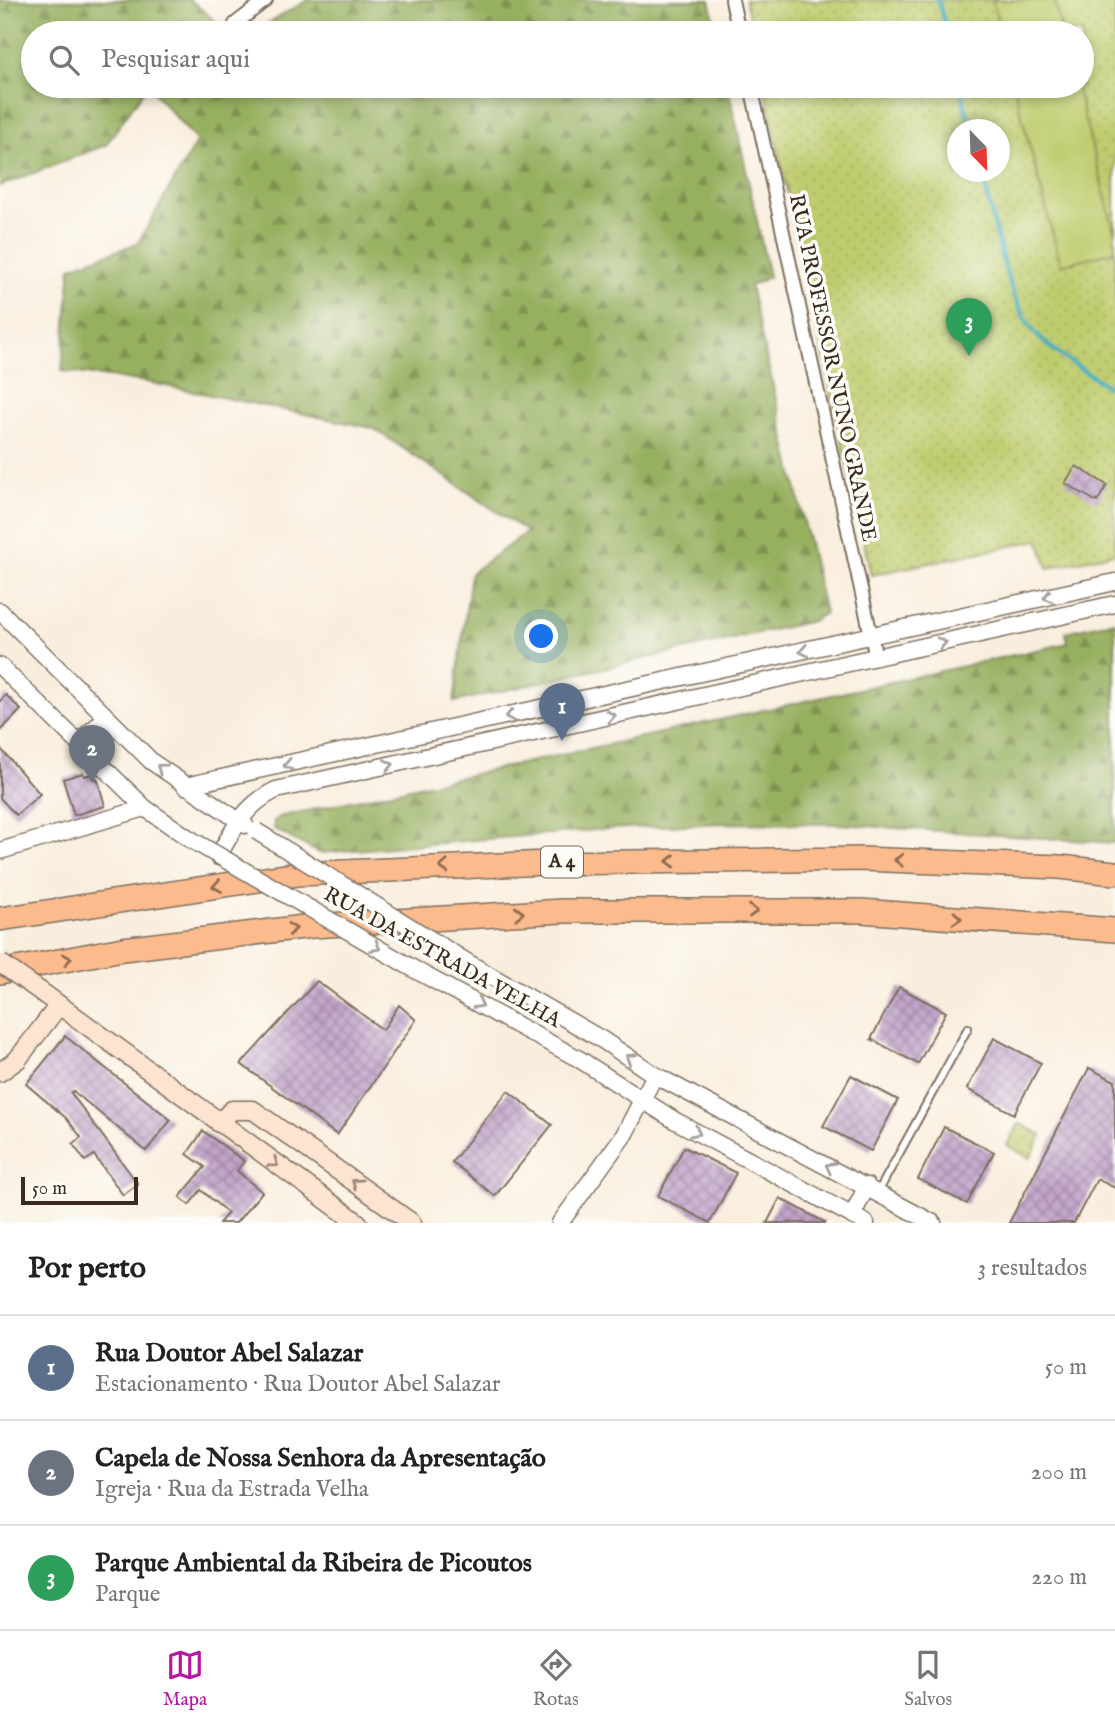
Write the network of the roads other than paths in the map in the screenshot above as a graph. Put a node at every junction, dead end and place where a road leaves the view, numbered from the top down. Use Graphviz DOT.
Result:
graph roads {
  1 [pos="266,0"];
  2 [pos="732,0"];
  3 [pos="239,21"];
  4 [pos="736,21"];
  5 [pos="754,98"];
  6 [pos="1115,582"];
  7 [pos="1115,604"];
  8 [pos="0,611"];
  9 [pos="870,637"];
  10 [pos="876,658"];
  11 [pos="0,666"];
  12 [pos="107,717"];
  13 [pos="80,741"];
  14 [pos="185,786"];
  15 [pos="145,808"];
  16 [pos="234,827"];
  17 [pos="0,851"];
  18 [pos="218,857"];
  19 [pos="1115,873"];
  20 [pos="0,919"];
  21 [pos="1115,930"];
  22 [pos="0,963"];
  23 [pos="0,972"];
  24 [pos="59,1005"];
  25 [pos="968,1028"];
  26 [pos="0,1072"];
  27 [pos="655,1075"];
  28 [pos="642,1101"];
  29 [pos="219,1122"];
  30 [pos="873,1189"];
  31 [pos="859,1219"];
  32 [pos="358,1223"];
  33 [pos="412,1223"];
  34 [pos="560,1223"];
  35 [pos="933,1223"];
  1 -- 3 [label="street"];
  2 -- 4 [label="street"];
  5 -- 9 [label="street, RUA PROFESSOR NUNO GRANDE"];
  6 -- 9 [label="street, one-way"];
  10 -- 7 [label="street, one-way"];
  8 -- 12 [label="street, RUA DA ESTRADA VELHA"];
  9 -- 10 [label="street, RUA PROFESSOR NUNO GRANDE"];
  9 -- 14 [label="street, one-way"];
  16 -- 10 [label="street, one-way"];
  11 -- 13 [label="street, RUA DA ESTRADA VELHA"];
  12 -- 13 [label="street"];
  14 -- 12 [label="street, RUA DA ESTRADA VELHA, one-way"];
  13 -- 15 [label="street, RUA DA ESTRADA VELHA"];
  14 -- 16 [label="street, RUA DA ESTRADA VELHA"];
  15 -- 17 [label="street"];
  15 -- 18 [label="street, RUA DA ESTRADA VELHA, bridge"];
  16 -- 18 [label="street"];
  27 -- 16 [label="street, RUA DA ESTRADA VELHA, one-way, bridge"];
  18 -- 28 [label="street, RUA DA ESTRADA VELHA, one-way, bridge"];
  19 -- 20 [label="highway, A 4, one-way"];
  23 -- 21 [label="highway, one-way"];
  22 -- 24 [label="main road, bridge"];
  24 -- 26 [label="main road"];
  24 -- 29 [label="main road"];
  25 -- 30 [label="lane"];
  27 -- 28 [label="street"];
  30 -- 27 [label="street, RUA DA ESTRADA VELHA, one-way"];
  28 -- 31 [label="street, RUA DA ESTRADA VELHA, one-way"];
  28 -- 34 [label="street"];
  29 -- 32 [label="main road, one-way"];
  33 -- 29 [label="main road, one-way"];
  30 -- 31 [label="street, RUA DA ESTRADA VELHA"];
  30 -- 35 [label="street, RUA DA ESTRADA VELHA"];
}
